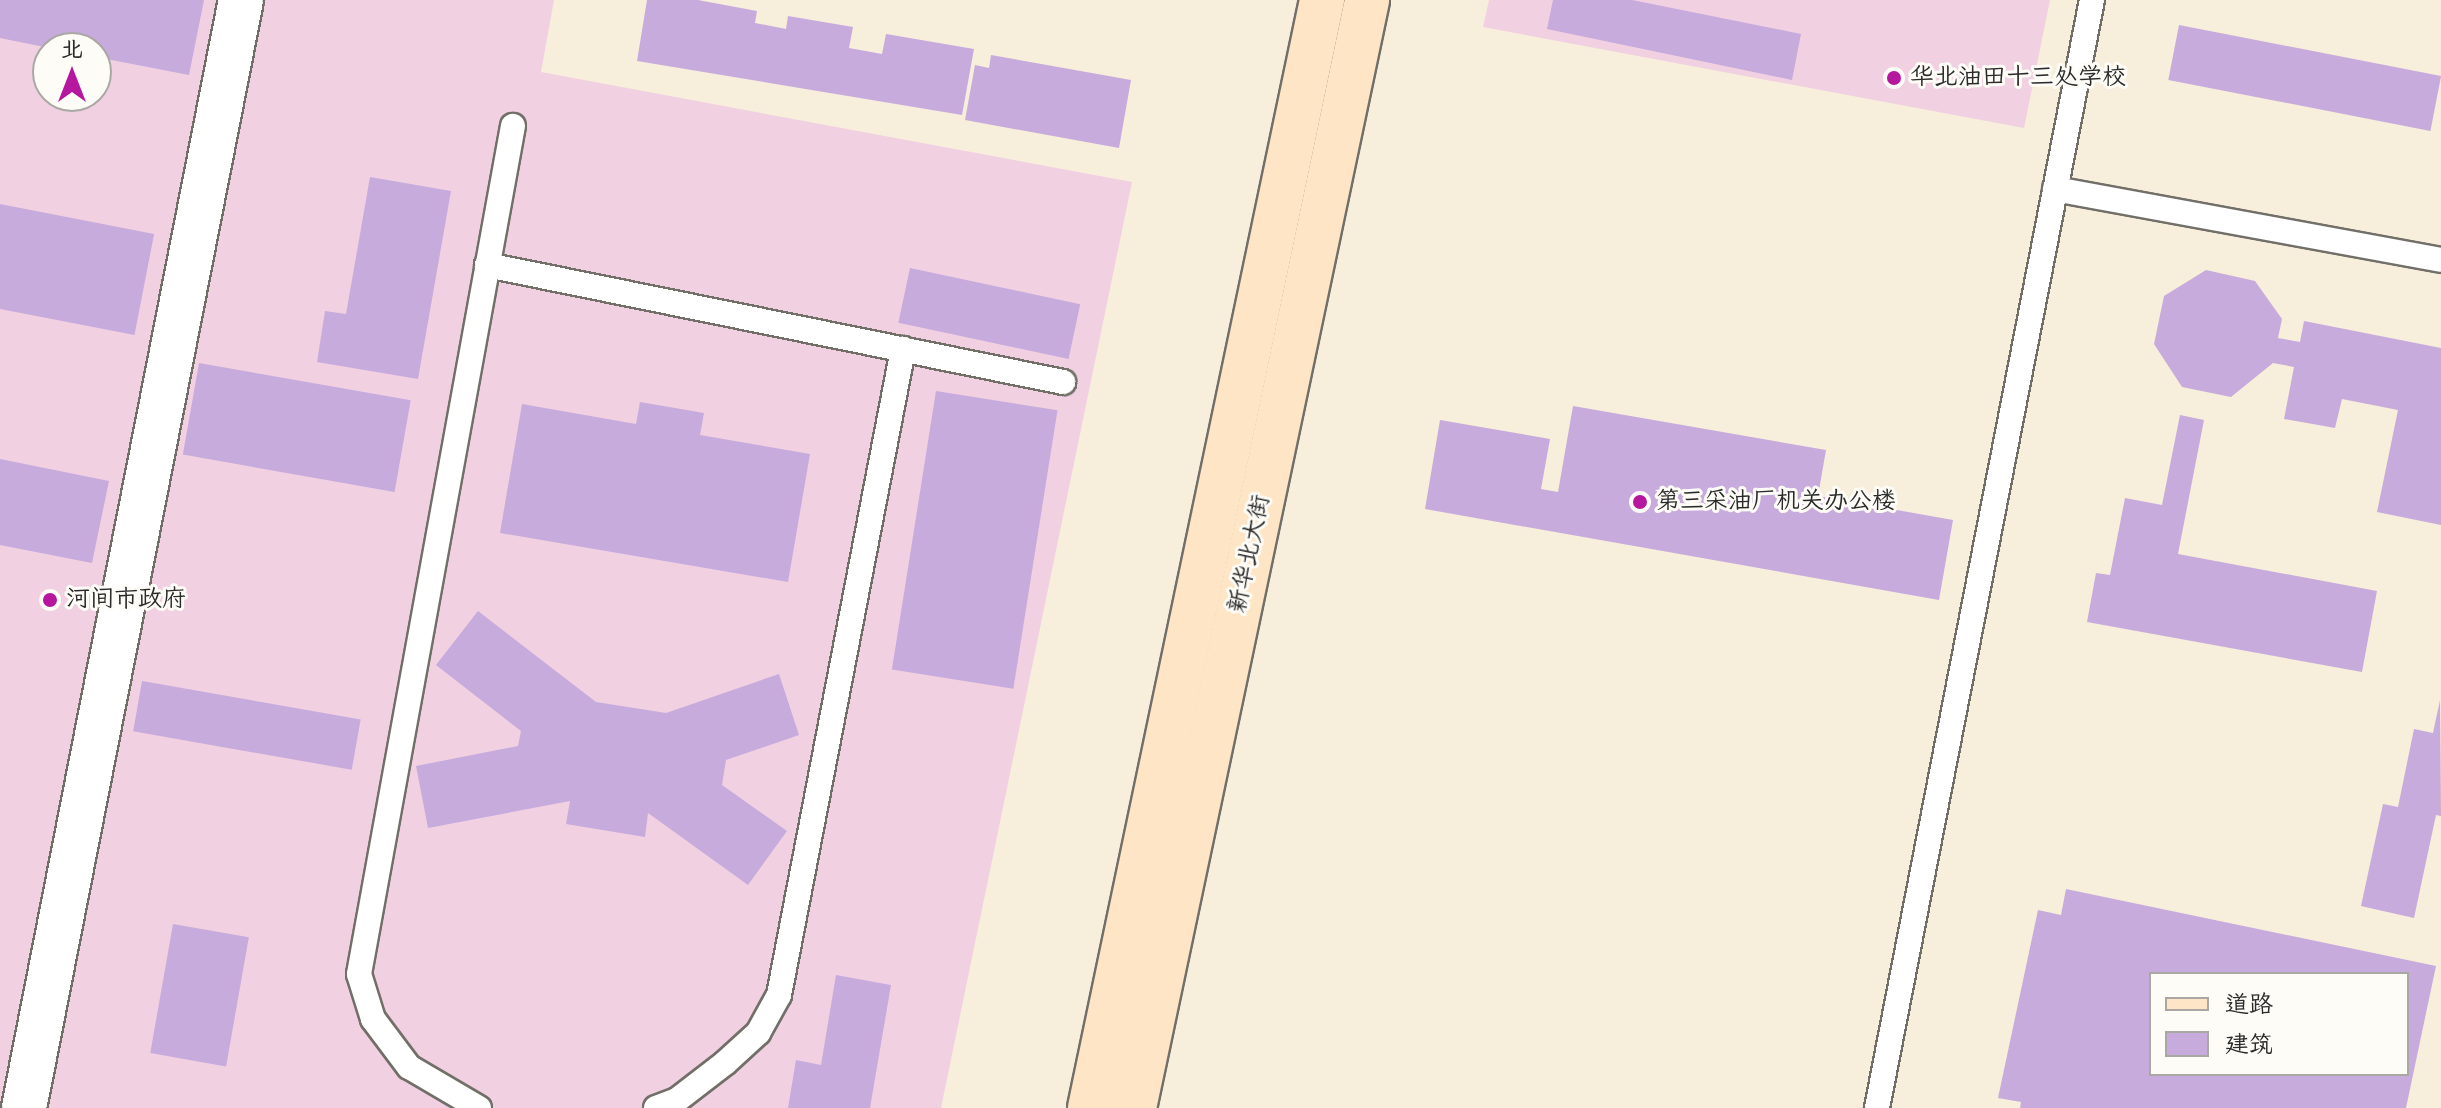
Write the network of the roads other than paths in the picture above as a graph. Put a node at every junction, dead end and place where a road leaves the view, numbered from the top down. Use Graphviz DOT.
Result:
graph roads {
  1 [pos="241,0"];
  2 [pos="1322,0"];
  3 [pos="1367,0"];
  4 [pos="2092,0"];
  5 [pos="513,126"];
  6 [pos="2055,189"];
  7 [pos="2441,260"];
  8 [pos="487,265"];
  9 [pos="903,349"];
  10 [pos="1063,382"];
  11 [pos="24,1108"];
  12 [pos="479,1108"];
  13 [pos="656,1108"];
  14 [pos="1090,1108"];
  15 [pos="1134,1108"];
  16 [pos="1877,1108"];
  1 -- 11 [label="street"];
  2 -- 14 [label="main road, 新华北大街"];
  3 -- 15 [label="main road, 新华北大街"];
  4 -- 6 [label="lane"];
  5 -- 8 [label="lane"];
  6 -- 7 [label="lane"];
  6 -- 16 [label="lane"];
  8 -- 9 [label="lane"];
  8 -- 12 [label="lane"];
  9 -- 10 [label="lane"];
  9 -- 13 [label="lane"];
}
